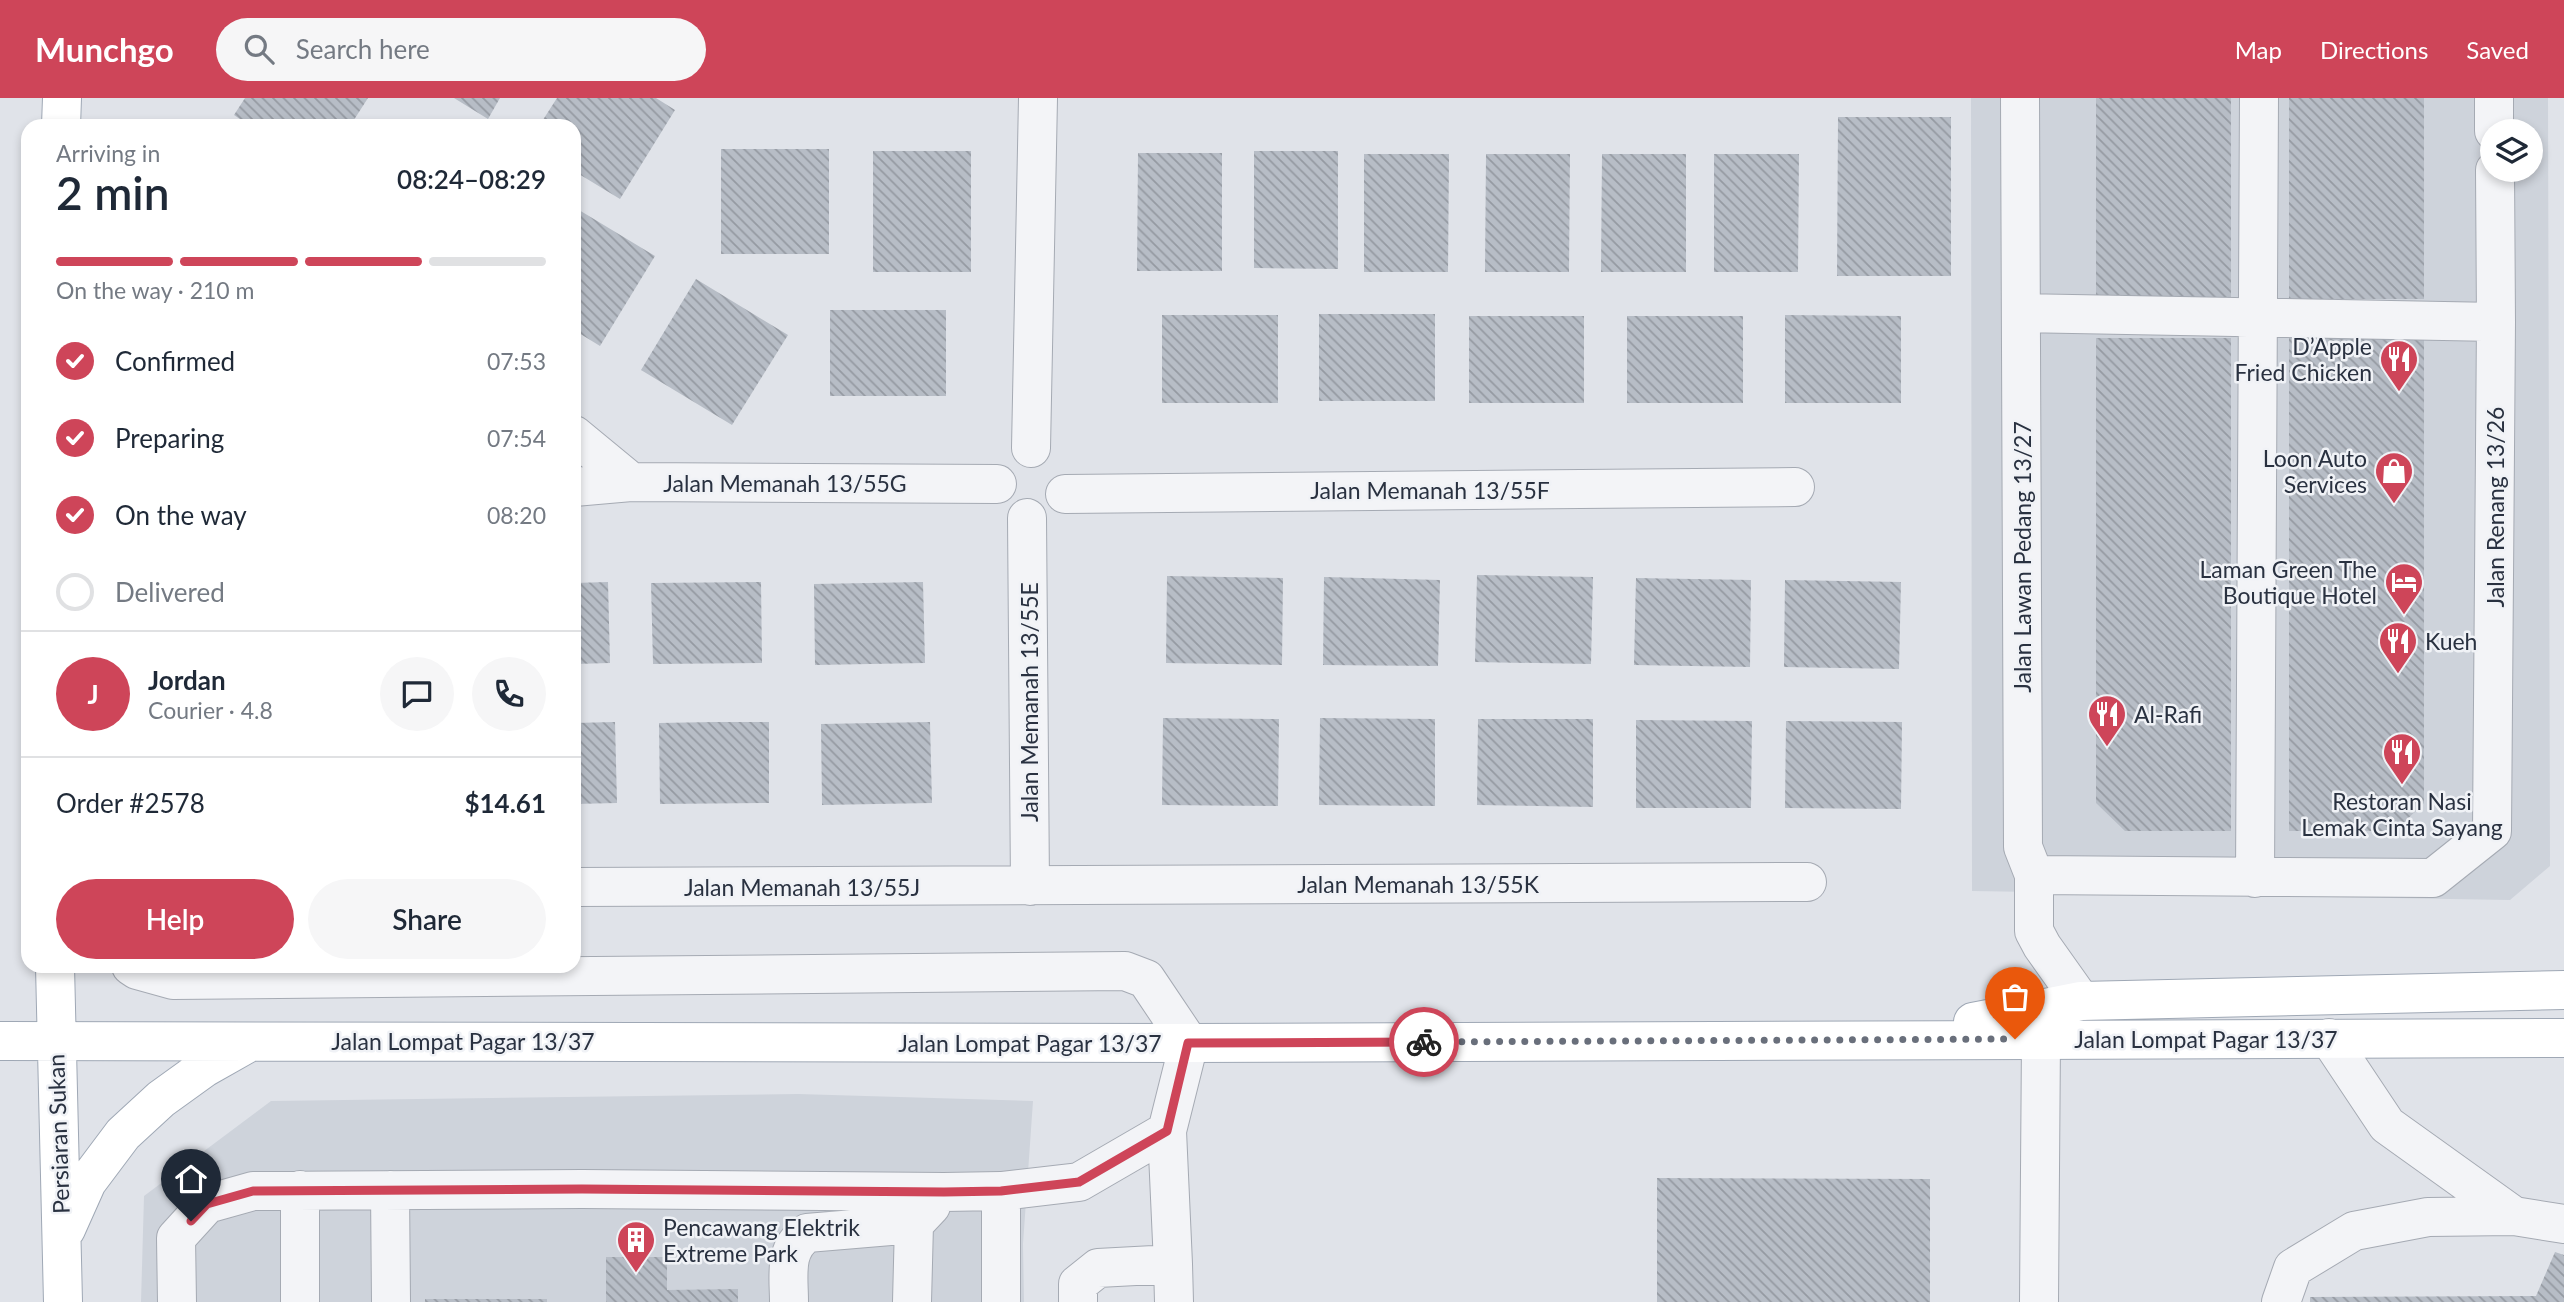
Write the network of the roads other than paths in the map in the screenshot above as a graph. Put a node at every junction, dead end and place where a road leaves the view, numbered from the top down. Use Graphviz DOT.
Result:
graph roads {
  1 [pos="62,98"];
  2 [pos="1038,98"];
  3 [pos="2020,98"];
  4 [pos="2259,98"];
  5 [pos="2494,98"];
  6 [pos="61,119"];
  7 [pos="2494,119"];
  8 [pos="2495,182"];
  9 [pos="2021,313"];
  10 [pos="2259,317"];
  11 [pos="2496,322"];
  12 [pos="581,441"];
  13 [pos="1031,448"];
  14 [pos="631,482"];
  15 [pos="997,484"];
  16 [pos="581,486"];
  17 [pos="1795,487"];
  18 [pos="1065,494"];
  19 [pos="1027,518"];
  20 [pos="2034,875"];
  21 [pos="2255,878"];
  22 [pos="1807,882"];
  23 [pos="1030,886"];
  24 [pos="581,887"];
  25 [pos="55,973"];
  26 [pos="148,973"];
  27 [pos="2564,990"];
  28 [pos="2081,1001"];
  29 [pos="2329,1038"];
  30 [pos="2564,1038"];
  31 [pos="2041,1039"];
  32 [pos="252,1040"];
  33 [pos="1886,1040"];
  34 [pos="0,1041"];
  35 [pos="55,1041"];
  36 [pos="1188,1043"];
  37 [pos="1167,1131"];
  38 [pos="300,1190"];
  39 [pos="390,1190"];
  40 [pos="1001,1191"];
  41 [pos="944,1192"];
  42 [pos="2514,1216"];
  43 [pos="914,1224"];
  44 [pos="2564,1224"];
  45 [pos="62,1238"];
  46 [pos="1173,1264"];
  47 [pos="63,1302"];
  48 [pos="177,1302"];
  49 [pos="300,1302"];
  50 [pos="391,1302"];
  51 [pos="789,1302"];
  52 [pos="912,1302"];
  53 [pos="1002,1302"];
  54 [pos="1078,1302"];
  55 [pos="1174,1302"];
  56 [pos="2039,1302"];
  57 [pos="2281,1302"];
  1 -- 6 [label="main road"];
  2 -- 13 [label="street"];
  3 -- 9 [label="street, Jalan Lawan Pedang 13/27"];
  4 -- 10 [label="street"];
  5 -- 7 [label="street"];
  8 -- 11 [label="street, Jalan Renang 13/26"];
  9 -- 10 [label="street"];
  9 -- 20 [label="street, Jalan Lawan Pedang 13/27"];
  10 -- 11 [label="street"];
  10 -- 21 [label="street"];
  11 -- 21 [label="street, Jalan Renang 13/26"];
  12 -- 14 [label="street"];
  13 -- 15 [label="street"];
  13 -- 18 [label="street"];
  14 -- 15 [label="street, Jalan Memanah 13/55G"];
  14 -- 16 [label="street, Jalan Memanah 13/55G"];
  15 -- 19 [label="street"];
  17 -- 18 [label="street, Jalan Memanah 13/55F"];
  18 -- 19 [label="street"];
  19 -- 23 [label="street, Jalan Memanah 13/55E"];
  20 -- 21 [label="street, Jalan Renang 13/26"];
  20 -- 28 [label="street, Jalan Lawan Pedang 13/27"];
  22 -- 23 [label="street, Jalan Memanah 13/55K"];
  23 -- 24 [label="street, Jalan Memanah 13/55J"];
  25 -- 35 [label="main road, Persiaran Sukan"];
  26 -- 36 [label="street"];
  27 -- 28 [label="main road"];
  28 -- 33 [label="main road"];
  29 -- 30 [label="main road, Jalan Lompat Pagar 13/37"];
  29 -- 31 [label="main road, Jalan Lompat Pagar 13/37"];
  29 -- 42 [label="street"];
  31 -- 33 [label="main road, Jalan Lompat Pagar 13/37"];
  31 -- 56 [label="street"];
  32 -- 35 [label="main road, Jalan Lompat Pagar 13/37"];
  32 -- 36 [label="main road, Jalan Lompat Pagar 13/37"];
  32 -- 45 [label="main road"];
  33 -- 36 [label="main road, Jalan Lompat Pagar 13/37"];
  34 -- 35 [label="main road, Jalan Lompat Pagar 13/37"];
  35 -- 45 [label="main road, Persiaran Sukan"];
  36 -- 37 [label="street"];
  37 -- 40 [label="street"];
  37 -- 46 [label="street"];
  38 -- 39 [label="street"];
  38 -- 48 [label="street"];
  38 -- 49 [label="street"];
  39 -- 41 [label="street"];
  39 -- 50 [label="street"];
  40 -- 41 [label="street"];
  40 -- 53 [label="street"];
  41 -- 43 [label="street"];
  42 -- 44 [label="street"];
  42 -- 57 [label="street"];
  43 -- 51 [label="street"];
  43 -- 52 [label="street"];
  45 -- 47 [label="main road, Persiaran Sukan"];
  46 -- 54 [label="street"];
  46 -- 55 [label="street"];
}
